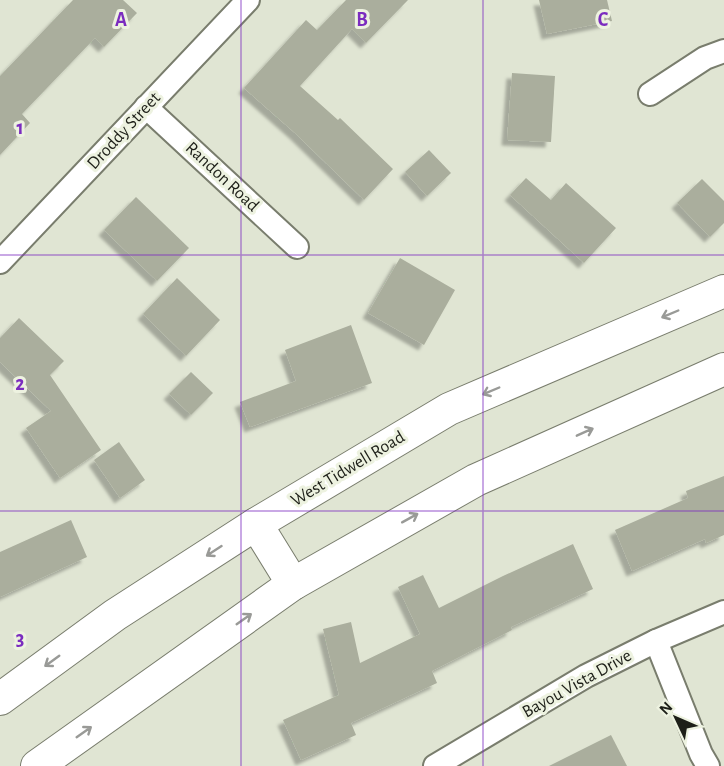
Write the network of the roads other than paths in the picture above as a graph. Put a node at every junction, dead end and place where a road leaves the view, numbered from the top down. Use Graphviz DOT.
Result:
graph roads {
  1 [pos="248,0"];
  2 [pos="724,51"];
  3 [pos="650,94"];
  4 [pos="146,107"];
  5 [pos="297,248"];
  6 [pos="0,262"];
  7 [pos="724,291"];
  8 [pos="724,369"];
  9 [pos="256,524"];
  10 [pos="293,584"];
  11 [pos="724,612"];
  12 [pos="656,641"];
  13 [pos="0,699"];
  14 [pos="37,766"];
  15 [pos="435,766"];
  16 [pos="708,766"];
  1 -- 4 [label="street, Droddy Street"];
  2 -- 3 [label="street"];
  4 -- 5 [label="street, Randon Road"];
  4 -- 6 [label="street, Droddy Street"];
  7 -- 9 [label="main road, West Tidwell Road, one-way"];
  10 -- 8 [label="main road, one-way"];
  9 -- 10 [label="main road"];
  9 -- 13 [label="main road, West Tidwell Road, one-way"];
  14 -- 10 [label="main road, one-way"];
  11 -- 12 [label="street, Bayou Vista Drive"];
  12 -- 15 [label="street, Bayou Vista Drive"];
  12 -- 16 [label="street"];
}
